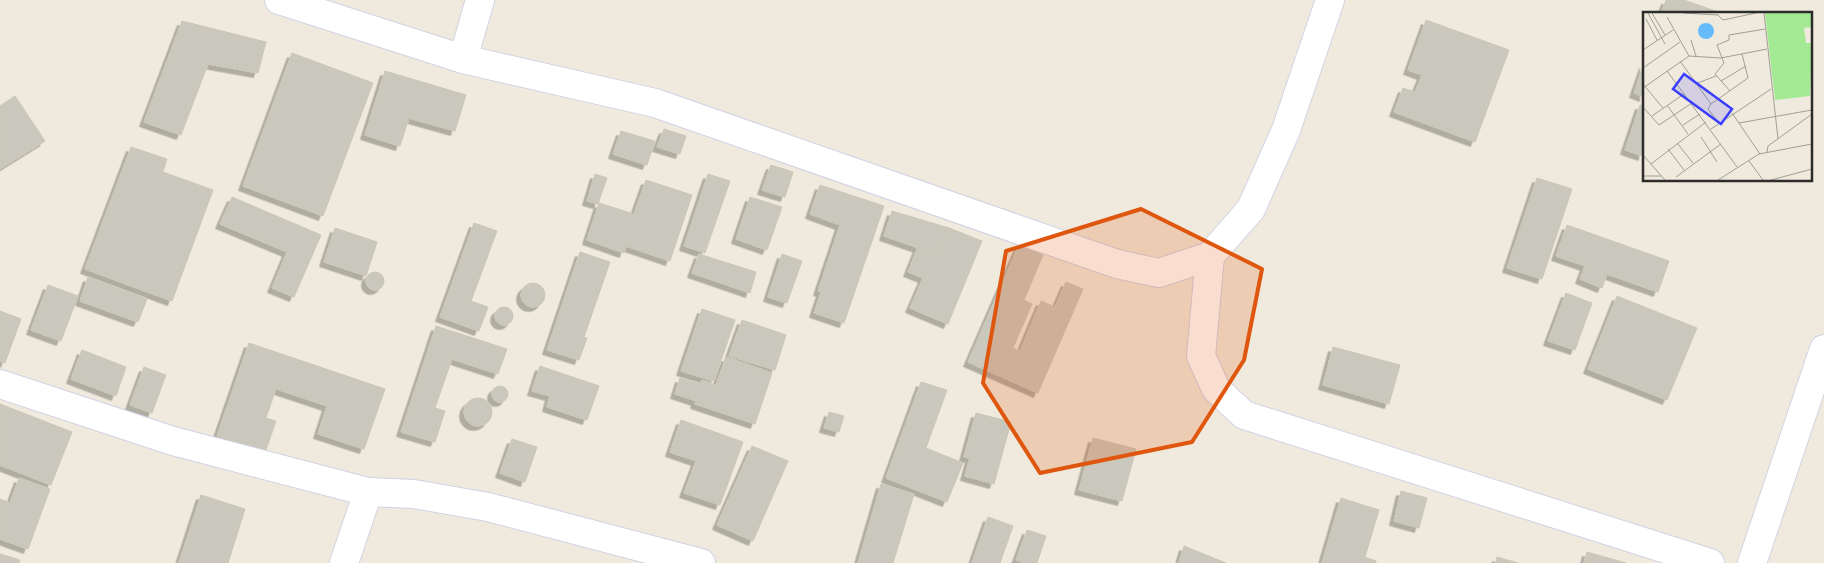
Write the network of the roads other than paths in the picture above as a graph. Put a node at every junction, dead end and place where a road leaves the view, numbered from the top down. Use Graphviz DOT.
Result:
graph roads {
  1 [pos="279,0"];
  2 [pos="480,0"];
  3 [pos="1330,0"];
  4 [pos="463,59"];
  5 [pos="1210,256"];
  6 [pos="1824,350"];
  7 [pos="0,384"];
  8 [pos="368,492"];
  9 [pos="344,563"];
  10 [pos="701,563"];
  11 [pos="1710,563"];
  12 [pos="1752,563"];
  1 -- 4 [label="street"];
  2 -- 4 [label="street"];
  3 -- 5 [label="street"];
  4 -- 5 [label="street"];
  5 -- 11 [label="street"];
  6 -- 12 [label="street"];
  7 -- 8 [label="street"];
  8 -- 9 [label="street"];
  8 -- 10 [label="street"];
}
